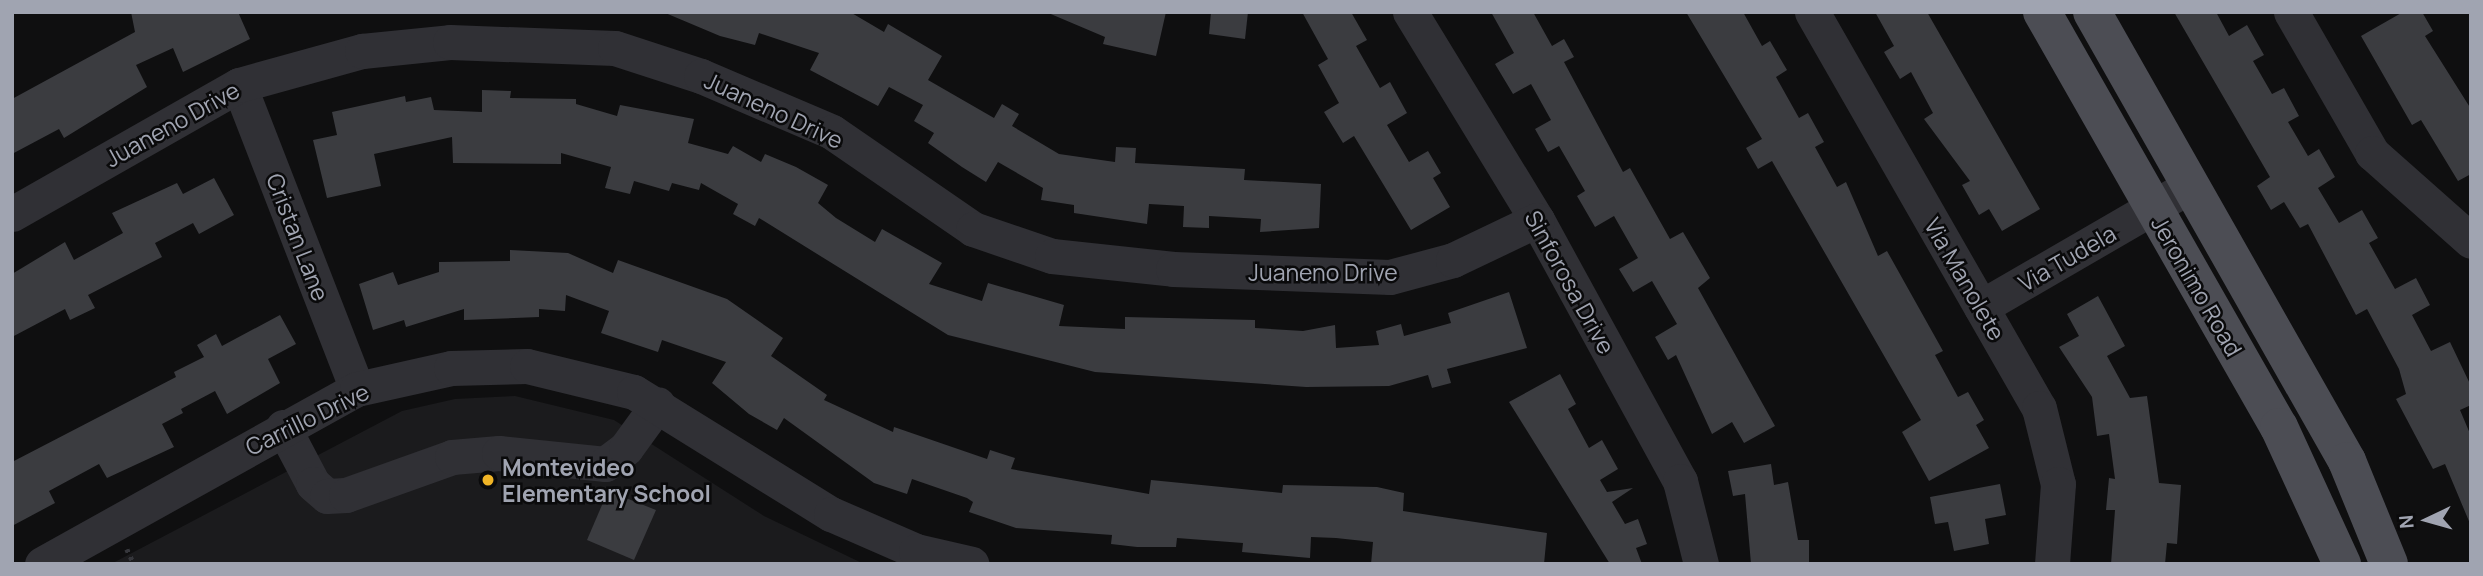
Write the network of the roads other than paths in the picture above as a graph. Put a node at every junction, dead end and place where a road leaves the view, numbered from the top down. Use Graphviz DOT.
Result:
graph roads {
  1 [pos="1410,12"];
  2 [pos="1812,12"];
  3 [pos="2042,12"];
  4 [pos="2092,12"];
  5 [pos="2291,12"];
  6 [pos="239,85"];
  7 [pos="2188,187"];
  8 [pos="2151,208"];
  9 [pos="12,214"];
  10 [pos="1537,220"];
  11 [pos="2471,241"];
  12 [pos="1981,307"];
  13 [pos="357,389"];
  14 [pos="658,404"];
  15 [pos="283,427"];
  16 [pos="42,564"];
  17 [pos="972,564"];
  18 [pos="1701,564"];
  19 [pos="2052,564"];
  20 [pos="2342,564"];
  21 [pos="2389,564"];
  1 -- 10 [label="street, Sinforosa Drive"];
  2 -- 12 [label="street, Via Manolete"];
  3 -- 8 [label="main road, Jeronimo Road"];
  4 -- 7 [label="main road, Jeronimo Road"];
  5 -- 11 [label="street"];
  6 -- 9 [label="street, Juaneno Drive"];
  6 -- 10 [label="street, Juaneno Drive"];
  6 -- 13 [label="street, Cristan Lane"];
  7 -- 8 [label="street, Via Tudela"];
  7 -- 21 [label="main road, Jeronimo Road"];
  8 -- 12 [label="street, Via Tudela"];
  8 -- 20 [label="main road, Jeronimo Road"];
  10 -- 18 [label="street, Sinforosa Drive"];
  12 -- 19 [label="street, Via Manolete"];
  13 -- 14 [label="street, Carrillo Drive"];
  13 -- 15 [label="street, Carrillo Drive"];
  14 -- 15 [label="street"];
  14 -- 17 [label="street, Carrillo Drive"];
  15 -- 16 [label="street, Carrillo Drive"];
}
